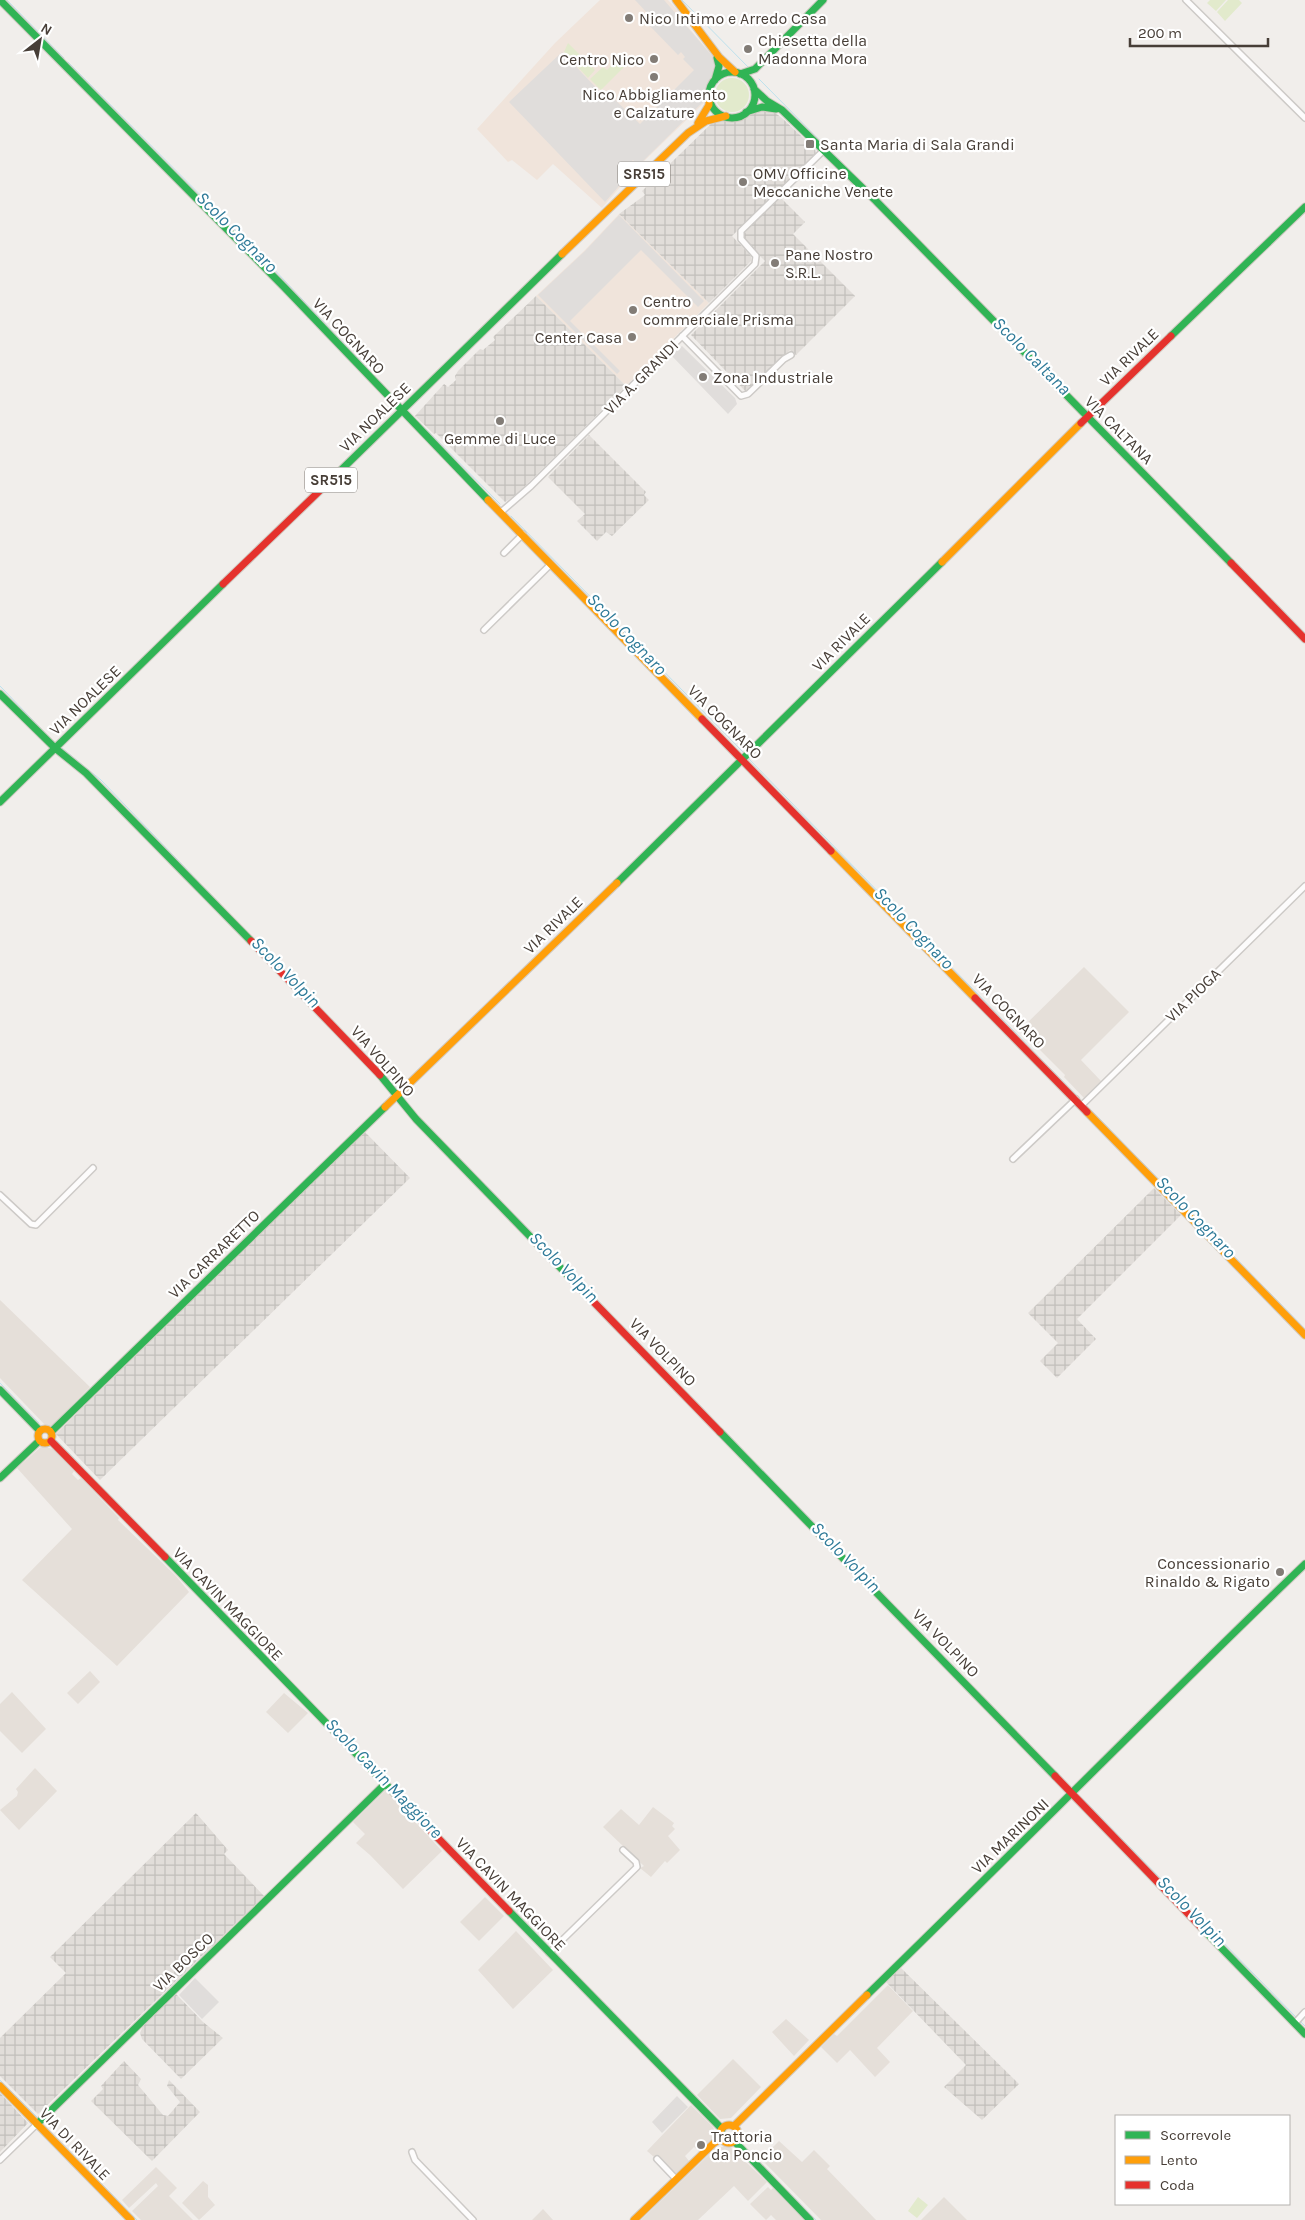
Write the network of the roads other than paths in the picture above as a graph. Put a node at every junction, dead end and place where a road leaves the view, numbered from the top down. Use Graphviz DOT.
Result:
graph roads {
  1 [pos="0,0"];
  2 [pos="676,0"];
  3 [pos="823,0"];
  4 [pos="1186,0"];
  5 [pos="714,50"];
  6 [pos="769,56"];
  7 [pos="737,73"];
  8 [pos="715,80"];
  9 [pos="754,88"];
  10 [pos="710,96"];
  11 [pos="746,112"];
  12 [pos="785,114"];
  13 [pos="726,116"];
  14 [pos="1305,118"];
  15 [pos="695,128"];
  16 [pos="824,150"];
  17 [pos="1305,207"];
  18 [pos="682,336"];
  19 [pos="791,355"];
  20 [pos="401,411"];
  21 [pos="1089,415"];
  22 [pos="501,512"];
  23 [pos="523,534"];
  24 [pos="504,553"];
  25 [pos="551,564"];
  26 [pos="484,630"];
  27 [pos="1305,639"];
  28 [pos="0,694"];
  29 [pos="55,748"];
  30 [pos="743,759"];
  31 [pos="0,802"];
  32 [pos="1305,886"];
  33 [pos="399,1093"];
  34 [pos="1076,1099"];
  35 [pos="1082,1105"];
  36 [pos="1013,1159"];
  37 [pos="93,1168"];
  38 [pos="0,1195"];
  39 [pos="1305,1335"];
  40 [pos="0,1390"];
  41 [pos="40,1431"];
  42 [pos="51,1432"];
  43 [pos="39,1441"];
  44 [pos="50,1441"];
  45 [pos="0,1478"];
  46 [pos="1305,1564"];
  47 [pos="385,1784"];
  48 [pos="1072,1795"];
  49 [pos="623,1850"];
  50 [pos="551,1951"];
  51 [pos="1305,2012"];
  52 [pos="1297,2021"];
  53 [pos="1305,2034"];
  54 [pos="0,2086"];
  55 [pos="37,2124"];
  56 [pos="734,2126"];
  57 [pos="722,2129"];
  58 [pos="722,2138"];
  59 [pos="734,2141"];
  60 [pos="412,2152"];
  61 [pos="656,2159"];
  62 [pos="0,2160"];
  63 [pos="676,2179"];
  64 [pos="131,2220"];
  65 [pos="473,2220"];
  66 [pos="634,2220"];
  67 [pos="810,2220"];
  1 -- 20 [label="street, VIA COGNARO"];
  2 -- 5 [label="street"];
  3 -- 6 [label="street"];
  4 -- 14 [label="street"];
  5 -- 7 [label="street"];
  5 -- 8 [label="street"];
  6 -- 7 [label="street"];
  6 -- 9 [label="street"];
  7 -- 8 [label="street"];
  7 -- 9 [label="street"];
  8 -- 10 [label="street, VIA NOALESE / SR515"];
  9 -- 11 [label="street"];
  9 -- 12 [label="street, VIA CALTANA"];
  10 -- 13 [label="street"];
  10 -- 15 [label="street, VIA NOALESE / SR515"];
  11 -- 12 [label="street, VIA CALTANA"];
  11 -- 13 [label="street, VIA NOALESE / SR515"];
  12 -- 16 [label="street, VIA CALTANA"];
  13 -- 15 [label="street, VIA NOALESE / SR515"];
  15 -- 20 [label="street, VIA NOALESE / SR515"];
  16 -- 18 [label="street, VIA A. GRANDI"];
  16 -- 21 [label="street, VIA CALTANA"];
  17 -- 21 [label="street, VIA RIVALE"];
  18 -- 19 [label="street"];
  18 -- 22 [label="street, VIA A. GRANDI"];
  20 -- 22 [label="street, VIA COGNARO"];
  20 -- 29 [label="street, VIA NOALESE / SR515"];
  21 -- 27 [label="street, VIA CALTANA"];
  21 -- 30 [label="street, VIA RIVALE"];
  22 -- 23 [label="street, VIA COGNARO"];
  23 -- 24 [label="street"];
  23 -- 25 [label="street, VIA COGNARO"];
  25 -- 26 [label="street"];
  25 -- 30 [label="street, VIA COGNARO"];
  28 -- 29 [label="street, VIA VOLPINO"];
  29 -- 31 [label="street, VIA NOALESE"];
  29 -- 33 [label="street, VIA VOLPINO"];
  30 -- 33 [label="street, VIA RIVALE"];
  30 -- 34 [label="street, VIA COGNARO"];
  32 -- 35 [label="street, VIA PIOGA"];
  33 -- 42 [label="street, VIA CARRARETTO"];
  33 -- 48 [label="street, VIA VOLPINO"];
  34 -- 35 [label="street, VIA COGNARO"];
  34 -- 36 [label="street"];
  35 -- 39 [label="street, VIA COGNARO"];
  37 -- 38 [label="street"];
  40 -- 41 [label="street"];
  41 -- 42 [label="street"];
  41 -- 43 [label="street"];
  42 -- 44 [label="street"];
  43 -- 44 [label="street"];
  43 -- 45 [label="street"];
  44 -- 47 [label="street, VIA CAVIN MAGGIORE"];
  46 -- 48 [label="street, VIA MARINONI"];
  47 -- 50 [label="street, VIA CAVIN MAGGIORE"];
  47 -- 55 [label="street, VIA BOSCO"];
  48 -- 52 [label="street, VIA VOLPINO"];
  48 -- 56 [label="street, VIA MARINONI"];
  49 -- 50 [label="street"];
  50 -- 57 [label="street, VIA CAVIN MAGGIORE"];
  51 -- 52 [label="street"];
  52 -- 53 [label="street, VIA VOLPINO"];
  54 -- 55 [label="street, VIA DI RIVALE"];
  55 -- 62 [label="street, VIA BOSCO"];
  55 -- 64 [label="street, VIA DI RIVALE"];
  56 -- 57 [label="street"];
  56 -- 59 [label="street"];
  57 -- 58 [label="street"];
  58 -- 59 [label="street"];
  58 -- 63 [label="street"];
  59 -- 67 [label="street"];
  60 -- 65 [label="street"];
  61 -- 63 [label="street"];
  63 -- 66 [label="street"];
}
